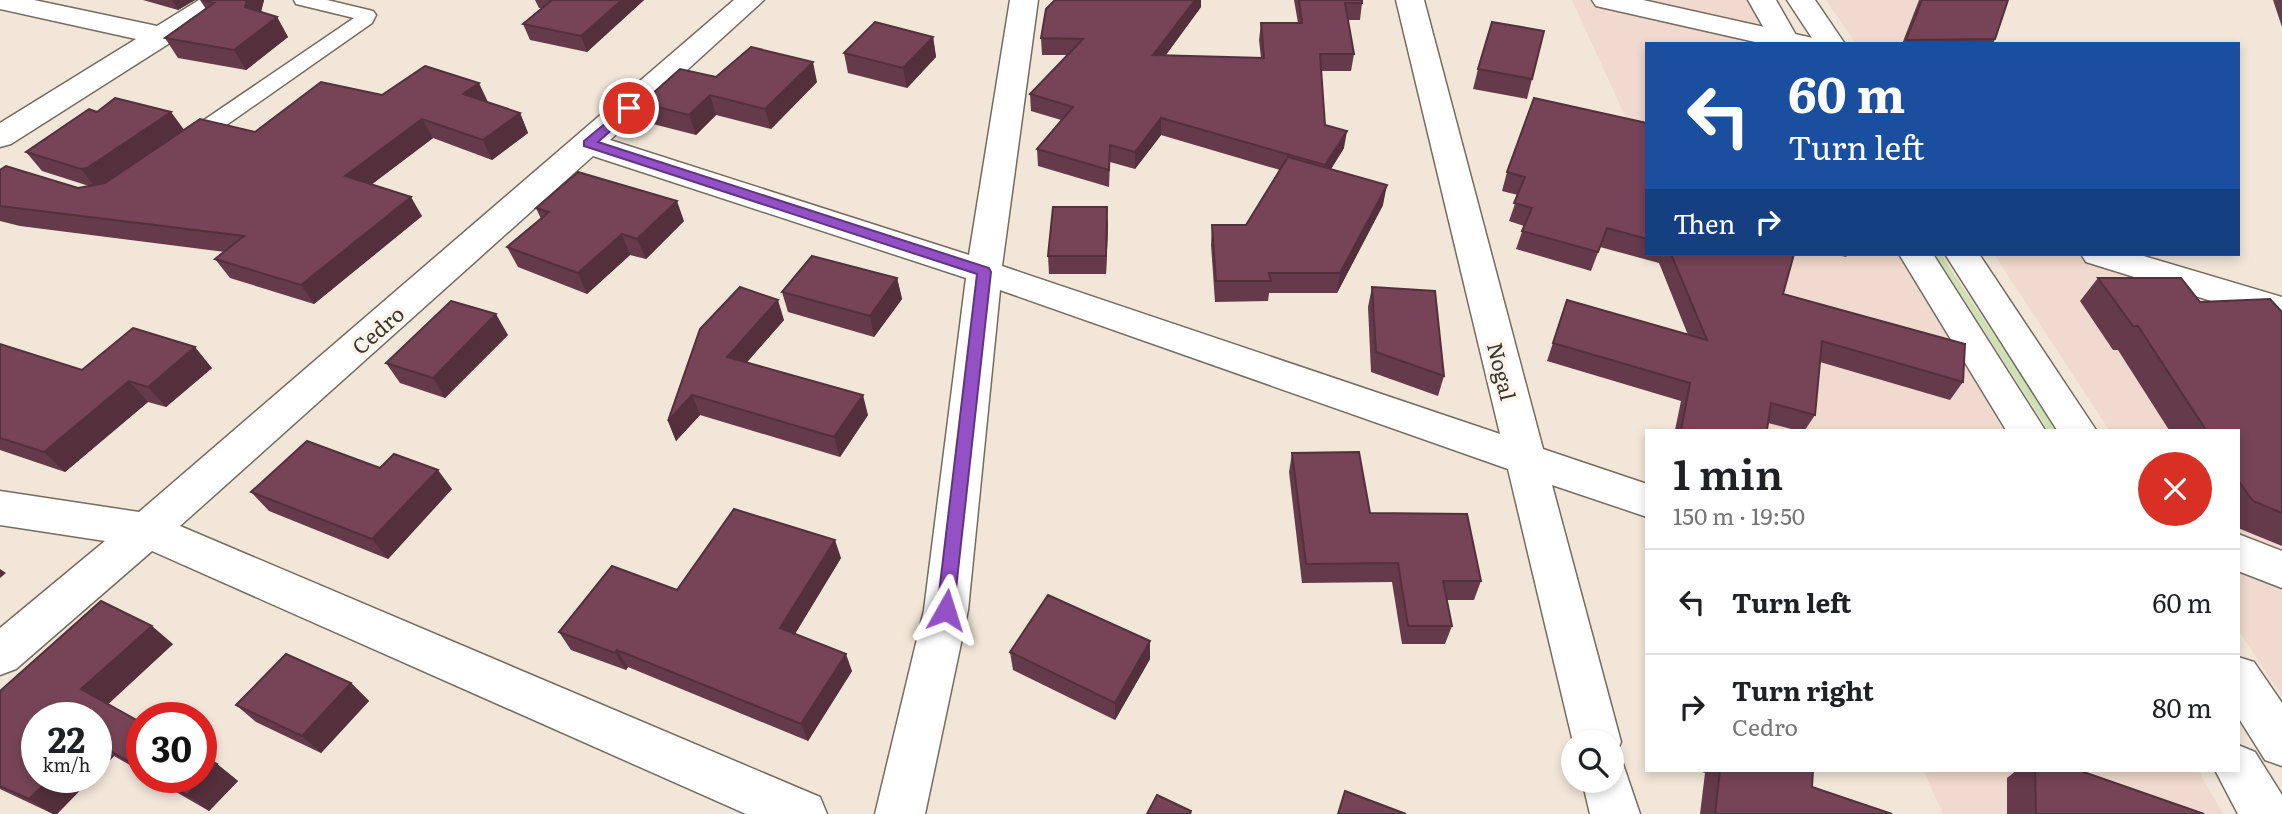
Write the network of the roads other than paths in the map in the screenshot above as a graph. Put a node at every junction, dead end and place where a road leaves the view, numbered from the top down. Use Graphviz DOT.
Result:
graph roads {
  1 [pos="218,0"];
  2 [pos="303,0"];
  3 [pos="750,0"];
  4 [pos="1024,0"];
  5 [pos="1410,0"];
  6 [pos="1606,0"];
  7 [pos="1762,0"];
  8 [pos="1801,0"];
  9 [pos="0,1"];
  10 [pos="162,36"];
  11 [pos="1791,42"];
  12 [pos="1829,42"];
  13 [pos="0,137"];
  14 [pos="589,144"];
  15 [pos="167,156"];
  16 [pos="1917,256"];
  17 [pos="1963,256"];
  18 [pos="2105,256"];
  19 [pos="984,272"];
  20 [pos="2282,310"];
  21 [pos="2025,429"];
  22 [pos="2076,429"];
  23 [pos="1525,458"];
  24 [pos="1645,500"];
  25 [pos="0,508"];
  26 [pos="147,530"];
  27 [pos="2240,553"];
  28 [pos="2282,570"];
  29 [pos="0,655"];
  30 [pos="2240,680"];
  31 [pos="1594,730"];
  32 [pos="2282,744"];
  33 [pos="2240,771"];
  34 [pos="1609,793"];
  35 [pos="802,814"];
  36 [pos="900,814"];
  37 [pos="1615,814"];
  38 [pos="2266,814"];
  1 -- 10 [label="street"];
  2 -- 15 [label="lane"];
  3 -- 14 [label="street, Cedro"];
  4 -- 19 [label="street"];
  5 -- 23 [label="street, Nogal"];
  6 -- 11 [label="street"];
  7 -- 11 [label="street"];
  8 -- 12 [label="street"];
  9 -- 10 [label="street"];
  10 -- 13 [label="street"];
  14 -- 19 [label="street"];
  14 -- 26 [label="street, Cedro"];
  16 -- 21 [label="street"];
  17 -- 22 [label="street"];
  18 -- 20 [label="street"];
  19 -- 23 [label="street"];
  19 -- 36 [label="street"];
  23 -- 24 [label="street"];
  23 -- 31 [label="street, Nogal"];
  25 -- 26 [label="street"];
  26 -- 29 [label="street, Cedro"];
  26 -- 35 [label="street"];
  27 -- 28 [label="street"];
  30 -- 32 [label="street"];
  33 -- 38 [label="street"];
  34 -- 37 [label="street"];
}
